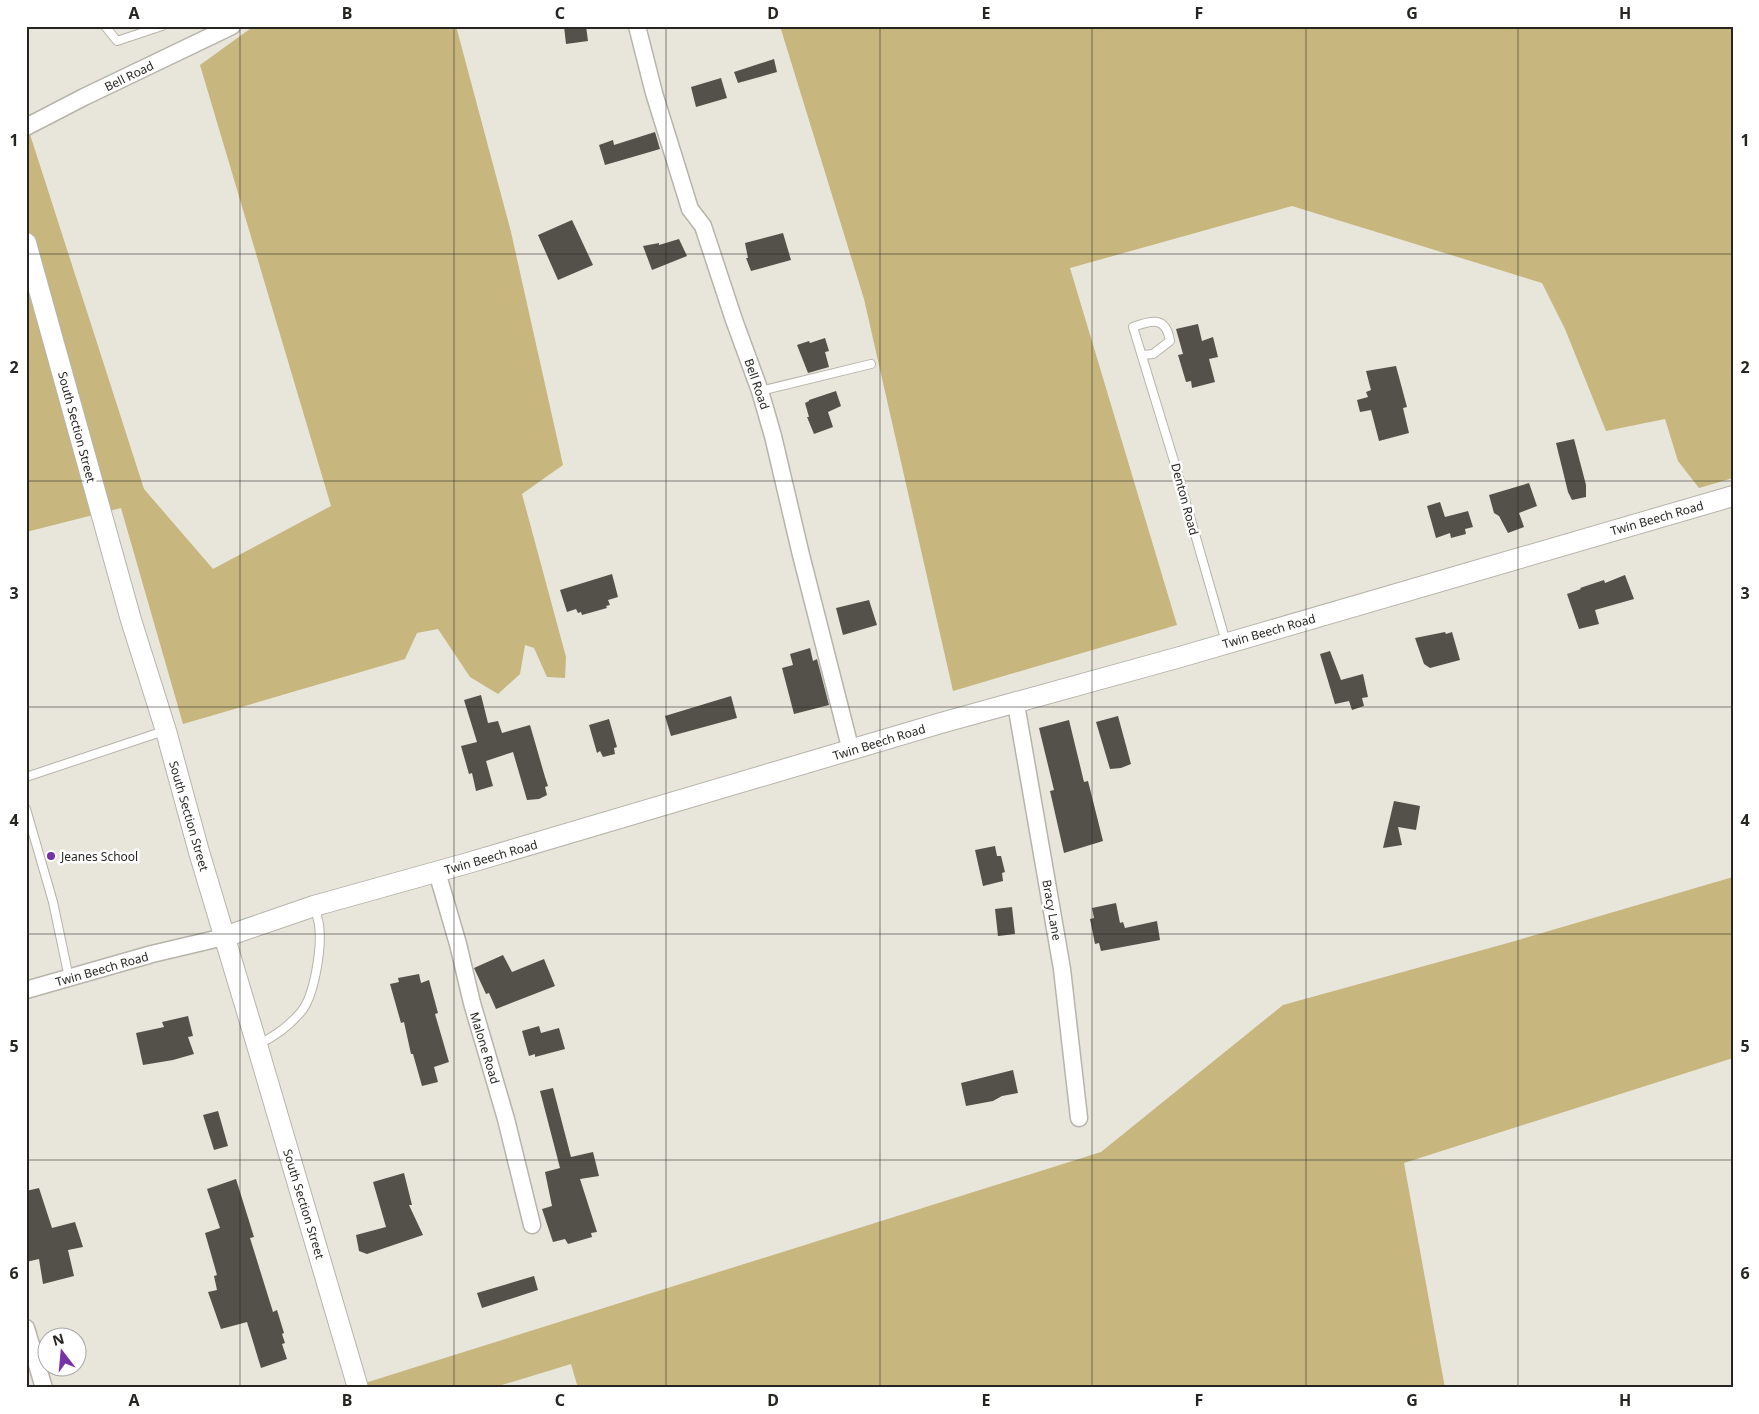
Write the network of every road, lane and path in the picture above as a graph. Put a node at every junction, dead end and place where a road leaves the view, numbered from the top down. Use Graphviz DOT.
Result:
graph roads {
  1 [pos="105,26"];
  2 [pos="162,26"];
  3 [pos="232,26"];
  4 [pos="637,26"];
  5 [pos="26,127"];
  6 [pos="26,243"];
  7 [pos="1143,355"];
  8 [pos="871,364"];
  9 [pos="760,391"];
  10 [pos="1733,496"];
  11 [pos="1226,643"];
  12 [pos="1016,704"];
  13 [pos="166,731"];
  14 [pos="851,751"];
  15 [pos="26,777"];
  16 [pos="26,809"];
  17 [pos="437,872"];
  18 [pos="314,906"];
  19 [pos="224,936"];
  20 [pos="69,978"];
  21 [pos="26,990"];
  22 [pos="257,1045"];
  23 [pos="1079,1118"];
  24 [pos="532,1225"];
  25 [pos="26,1328"];
  26 [pos="44,1388"];
  27 [pos="358,1388"];
  1 -- 2 [label="lane"];
  3 -- 5 [label="street, Bell Road"];
  4 -- 9 [label="street, Bell Road"];
  6 -- 13 [label="street, South Section Street"];
  7 -- 7 [label="lane, Denton Road"];
  7 -- 11 [label="lane, Denton Road"];
  8 -- 9 [label="lane"];
  9 -- 14 [label="street, Bell Road"];
  10 -- 11 [label="street, Twin Beech Road"];
  11 -- 12 [label="street, Twin Beech Road"];
  12 -- 14 [label="street, Twin Beech Road"];
  12 -- 23 [label="street, Bracy Lane"];
  13 -- 15 [label="lane"];
  13 -- 19 [label="street, South Section Street"];
  14 -- 17 [label="street, Twin Beech Road"];
  16 -- 20 [label="lane"];
  17 -- 18 [label="street, Twin Beech Road"];
  17 -- 24 [label="street, Malone Road"];
  18 -- 19 [label="street, Twin Beech Road"];
  18 -- 22 [label="lane"];
  19 -- 20 [label="street, Twin Beech Road"];
  19 -- 22 [label="street, South Section Street"];
  20 -- 21 [label="street, Twin Beech Road"];
  22 -- 27 [label="street, South Section Street"];
  25 -- 26 [label="street"];
}
